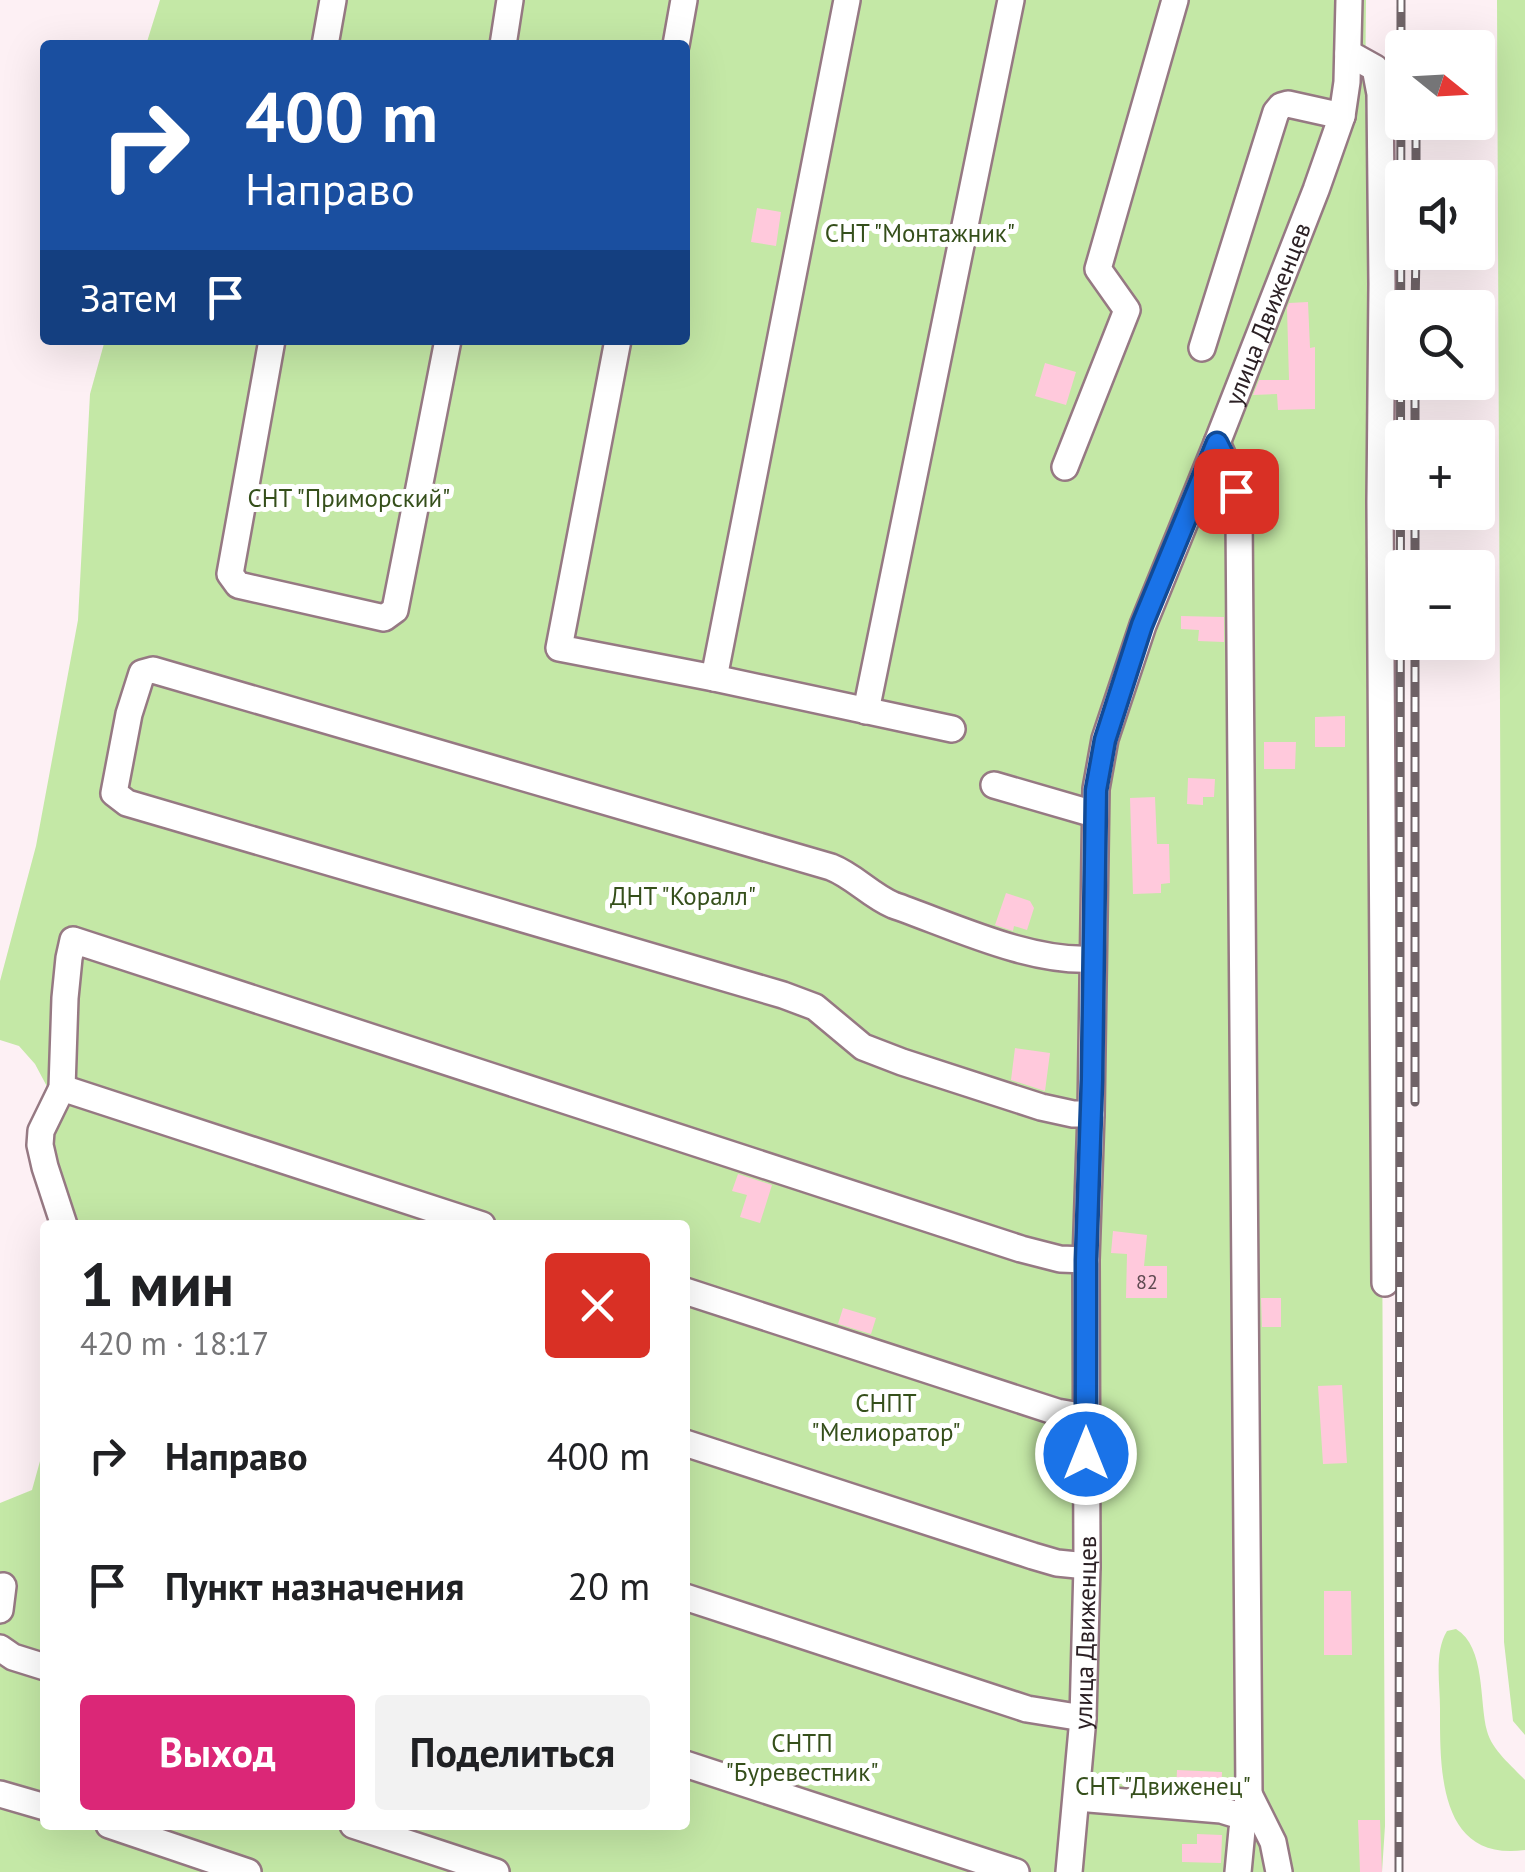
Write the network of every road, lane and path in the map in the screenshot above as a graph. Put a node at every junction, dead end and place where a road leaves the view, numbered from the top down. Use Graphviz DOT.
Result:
graph roads {
  1 [pos="333,0"];
  2 [pos="510,0"];
  3 [pos="684,0"];
  4 [pos="847,0"];
  5 [pos="1011,0"];
  6 [pos="1176,0"];
  7 [pos="1349,0"];
  8 [pos="326,40"];
  9 [pos="505,40"];
  10 [pos="677,40"];
  11 [pos="1348,53"];
  12 [pos="1342,116"];
  13 [pos="271,345"];
  14 [pos="447,345"];
  15 [pos="617,345"];
  16 [pos="1202,348"];
  17 [pos="1217,443"];
  18 [pos="1065,467"];
  19 [pos="714,678"];
  20 [pos="866,710"];
  21 [pos="952,729"];
  22 [pos="994,785"];
  23 [pos="1094,814"];
  24 [pos="1093,959"];
  25 [pos="62,1088"];
  26 [pos="1092,1114"];
  27 [pos="62,1220"];
  28 [pos="467,1220"];
  29 [pos="1086,1260"];
  30 [pos="1385,1284"];
  31 [pos="690,1293"];
  32 [pos="1086,1417"];
  33 [pos="690,1445"];
  34 [pos="1087,1566"];
  35 [pos="690,1598"];
  36 [pos="0,1648"];
  37 [pos="40,1665"];
  38 [pos="1083,1718"];
  39 [pos="690,1766"];
  40 [pos="0,1794"];
  41 [pos="1077,1798"];
  42 [pos="1246,1805"];
  43 [pos="40,1806"];
  44 [pos="124,1830"];
  45 [pos="368,1830"];
  46 [pos="248,1872"];
  47 [pos="496,1872"];
  48 [pos="1016,1872"];
  49 [pos="1070,1872"];
  50 [pos="1238,1872"];
  51 [pos="1279,1872"];
  1 -- 8 [label="street"];
  2 -- 9 [label="street"];
  3 -- 10 [label="street"];
  4 -- 19 [label="street"];
  5 -- 20 [label="street"];
  6 -- 18 [label="street"];
  7 -- 11 [label="street, улица Движенцев"];
  11 -- 12 [label="street, улица Движенцев"];
  11 -- 30 [label="street"];
  12 -- 16 [label="street"];
  12 -- 17 [label="street, улица Движенцев"];
  13 -- 14 [label="street"];
  15 -- 19 [label="street"];
  17 -- 23 [label="street, улица Движенцев"];
  17 -- 42 [label="street"];
  19 -- 20 [label="street"];
  20 -- 21 [label="street"];
  22 -- 23 [label="street"];
  23 -- 24 [label="street, улица Движенцев"];
  24 -- 26 [label="street, улица Движенцев"];
  24 -- 26 [label="street"];
  25 -- 27 [label="street"];
  25 -- 28 [label="street"];
  25 -- 29 [label="street"];
  26 -- 29 [label="street, улица Движенцев"];
  29 -- 32 [label="street, улица Движенцев"];
  31 -- 32 [label="street"];
  32 -- 34 [label="street, улица Движенцев"];
  33 -- 34 [label="street"];
  34 -- 38 [label="street, улица Движенцев"];
  35 -- 38 [label="street"];
  36 -- 37 [label="street"];
  38 -- 41 [label="street, улица Движенцев"];
  39 -- 48 [label="street"];
  40 -- 43 [label="street"];
  41 -- 42 [label="street"];
  41 -- 49 [label="street, улица Движенцев"];
  42 -- 50 [label="street"];
  42 -- 51 [label="street"];
  44 -- 46 [label="street"];
  45 -- 47 [label="street"];
}
